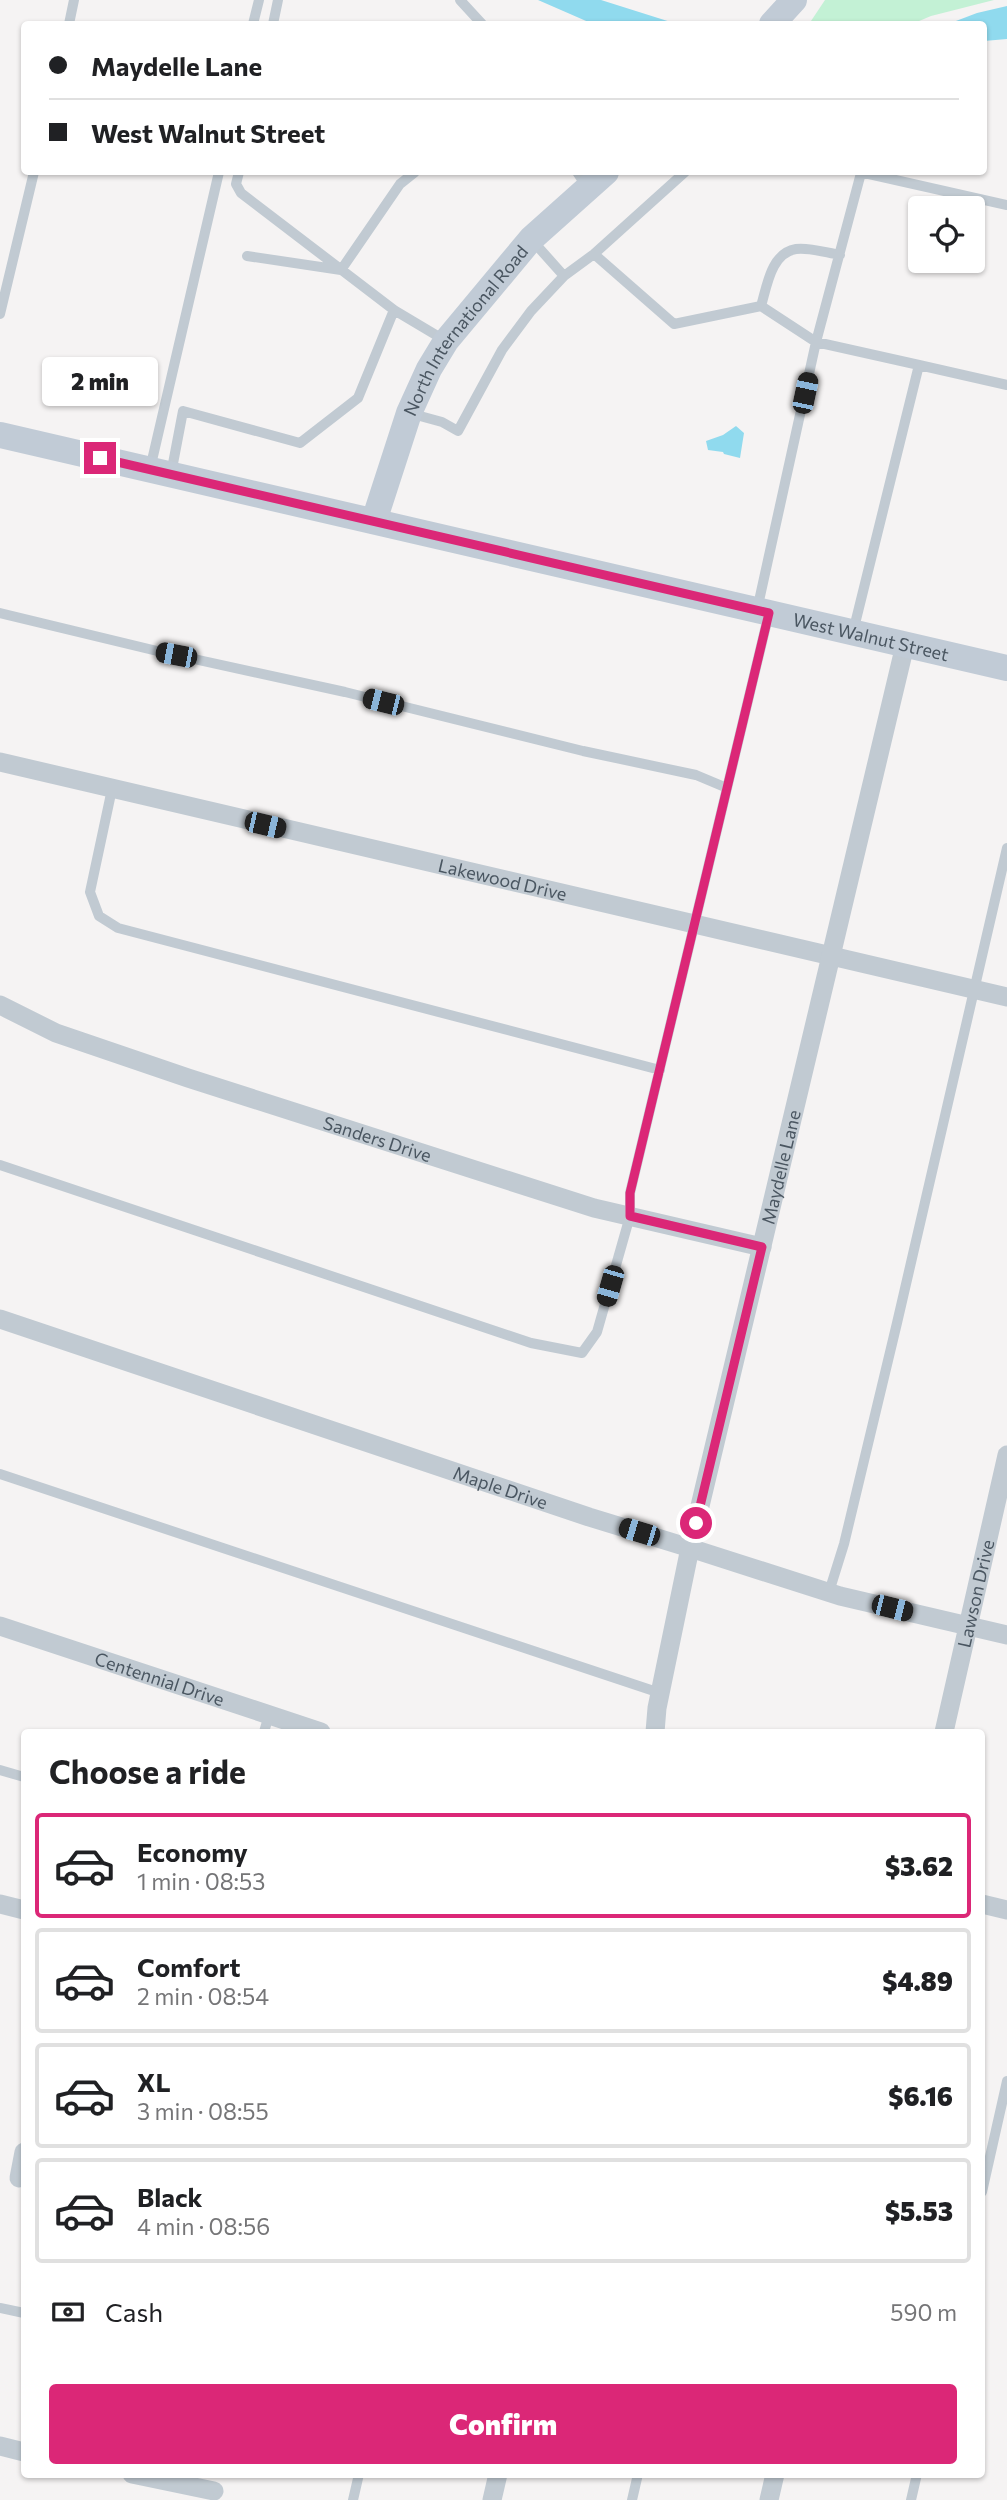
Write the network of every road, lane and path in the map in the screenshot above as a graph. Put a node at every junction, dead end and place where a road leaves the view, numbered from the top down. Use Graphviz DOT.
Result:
graph roads {
  1 [pos="75,0"];
  2 [pos="259,0"];
  3 [pos="278,0"];
  4 [pos="460,0"];
  5 [pos="794,0"];
  6 [pos="70,21"];
  7 [pos="254,21"];
  8 [pos="274,21"];
  9 [pos="479,21"];
  10 [pos="775,21"];
  11 [pos="33,175"];
  12 [pos="218,175"];
  13 [pos="238,175"];
  14 [pos="411,175"];
  15 [pos="682,175"];
  16 [pos="860,175"];
  17 [pos="874,175"];
  18 [pos="590,177"];
  19 [pos="1007,205"];
  20 [pos="531,239"];
  21 [pos="594,254"];
  22 [pos="840,255"];
  23 [pos="247,256"];
  24 [pos="341,270"];
  25 [pos="564,276"];
  26 [pos="761,306"];
  27 [pos="394,310"];
  28 [pos="0,314"];
  29 [pos="446,341"];
  30 [pos="816,342"];
  31 [pos="919,365"];
  32 [pos="1007,385"];
  33 [pos="409,413"];
  34 [pos="0,435"];
  35 [pos="161,472"];
  36 [pos="374,521"];
  37 [pos="763,612"];
  38 [pos="0,613"];
  39 [pos="853,632"];
  40 [pos="905,645"];
  41 [pos="1007,668"];
  42 [pos="0,762"];
  43 [pos="727,788"];
  44 [pos="112,789"];
  45 [pos="1007,848"];
  46 [pos="696,924"];
  47 [pos="833,956"];
  48 [pos="975,989"];
  49 [pos="1007,997"];
  50 [pos="0,1005"];
  51 [pos="660,1070"];
  52 [pos="0,1166"];
  53 [pos="630,1216"];
  54 [pos="762,1247"];
  55 [pos="0,1319"];
  56 [pos="1007,1455"];
  57 [pos="0,1474"];
  58 [pos="690,1548"];
  59 [pos="829,1592"];
  60 [pos="0,1626"];
  61 [pos="969,1626"];
  62 [pos="1007,1635"];
  63 [pos="660,1693"];
  64 [pos="267,1724"];
  65 [pos="301,1729"];
  66 [pos="655,1729"];
  67 [pos="945,1729"];
  68 [pos="0,1770"];
  69 [pos="21,1776"];
  70 [pos="0,1904"];
  71 [pos="985,1905"];
  72 [pos="21,1909"];
  73 [pos="1007,1910"];
  74 [pos="1007,2081"];
  75 [pos="21,2160"];
  76 [pos="14,2177"];
  77 [pos="985,2179"];
  78 [pos="0,2308"];
  79 [pos="21,2313"];
  80 [pos="0,2446"];
  81 [pos="21,2451"];
  82 [pos="154,2478"];
  83 [pos="358,2478"];
  84 [pos="497,2478"];
  85 [pos="637,2478"];
  86 [pos="774,2478"];
  87 [pos="917,2478"];
  88 [pos="214,2489"];
  89 [pos="353,2500"];
  90 [pos="492,2500"];
  91 [pos="632,2500"];
  92 [pos="769,2500"];
  93 [pos="911,2500"];
  1 -- 6 [label="lane"];
  2 -- 7 [label="lane"];
  3 -- 8 [label="lane"];
  4 -- 9 [label="lane"];
  5 -- 10 [label="main road"];
  11 -- 28 [label="lane"];
  12 -- 35 [label="lane"];
  13 -- 24 [label="lane"];
  14 -- 24 [label="lane"];
  15 -- 21 [label="lane"];
  16 -- 22 [label="lane"];
  17 -- 19 [label="lane"];
  18 -- 20 [label="main road, North International Road"];
  20 -- 25 [label="lane"];
  20 -- 29 [label="main road, North International Road"];
  21 -- 25 [label="lane"];
  21 -- 26 [label="lane"];
  22 -- 26 [label="lane"];
  22 -- 30 [label="lane"];
  23 -- 24 [label="lane"];
  24 -- 27 [label="lane"];
  25 -- 33 [label="lane"];
  26 -- 30 [label="lane"];
  27 -- 29 [label="lane"];
  27 -- 35 [label="lane"];
  29 -- 33 [label="main road, North International Road"];
  30 -- 31 [label="lane"];
  30 -- 37 [label="lane"];
  31 -- 32 [label="lane"];
  31 -- 39 [label="lane"];
  33 -- 36 [label="main road, North International Road"];
  34 -- 35 [label="main road, West Walnut Street"];
  35 -- 36 [label="main road, West Walnut Street"];
  36 -- 37 [label="main road, West Walnut Street"];
  37 -- 39 [label="main road, West Walnut Street"];
  37 -- 43 [label="lane"];
  38 -- 43 [label="lane"];
  39 -- 40 [label="main road, West Walnut Street"];
  40 -- 41 [label="main road, West Walnut Street"];
  40 -- 47 [label="street, Maydelle Lane"];
  42 -- 44 [label="street, Lakewood Drive"];
  43 -- 46 [label="lane"];
  44 -- 46 [label="street, Lakewood Drive"];
  44 -- 51 [label="lane"];
  45 -- 48 [label="lane"];
  46 -- 47 [label="street, Lakewood Drive"];
  46 -- 51 [label="lane"];
  47 -- 48 [label="street, Lakewood Drive"];
  47 -- 54 [label="street, Maydelle Lane"];
  48 -- 49 [label="street, Lakewood Drive"];
  48 -- 59 [label="lane"];
  50 -- 53 [label="street, Sanders Drive"];
  51 -- 53 [label="lane"];
  52 -- 53 [label="lane"];
  53 -- 54 [label="street, Sanders Drive"];
  54 -- 58 [label="street, Maydelle Lane"];
  55 -- 58 [label="street, Maple Drive"];
  56 -- 61 [label="street, Lawson Drive"];
  57 -- 63 [label="lane"];
  58 -- 59 [label="street, Maple Drive"];
  58 -- 63 [label="street, Maydelle Lane"];
  59 -- 61 [label="street, Maple Drive"];
  60 -- 64 [label="street, Centennial Drive"];
  61 -- 62 [label="street, Maple Drive"];
  61 -- 67 [label="street, Lawson Drive"];
  63 -- 66 [label="street, Maydelle Lane"];
  64 -- 65 [label="street, Centennial Drive"];
  68 -- 69 [label="lane"];
  70 -- 72 [label="street"];
  71 -- 73 [label="street"];
  74 -- 77 [label="lane"];
  75 -- 76 [label="street"];
  78 -- 79 [label="lane"];
  80 -- 81 [label="street"];
  82 -- 88 [label="street"];
  83 -- 89 [label="lane"];
  84 -- 90 [label="street"];
  85 -- 91 [label="lane"];
  86 -- 92 [label="street"];
  87 -- 93 [label="lane"];
}
